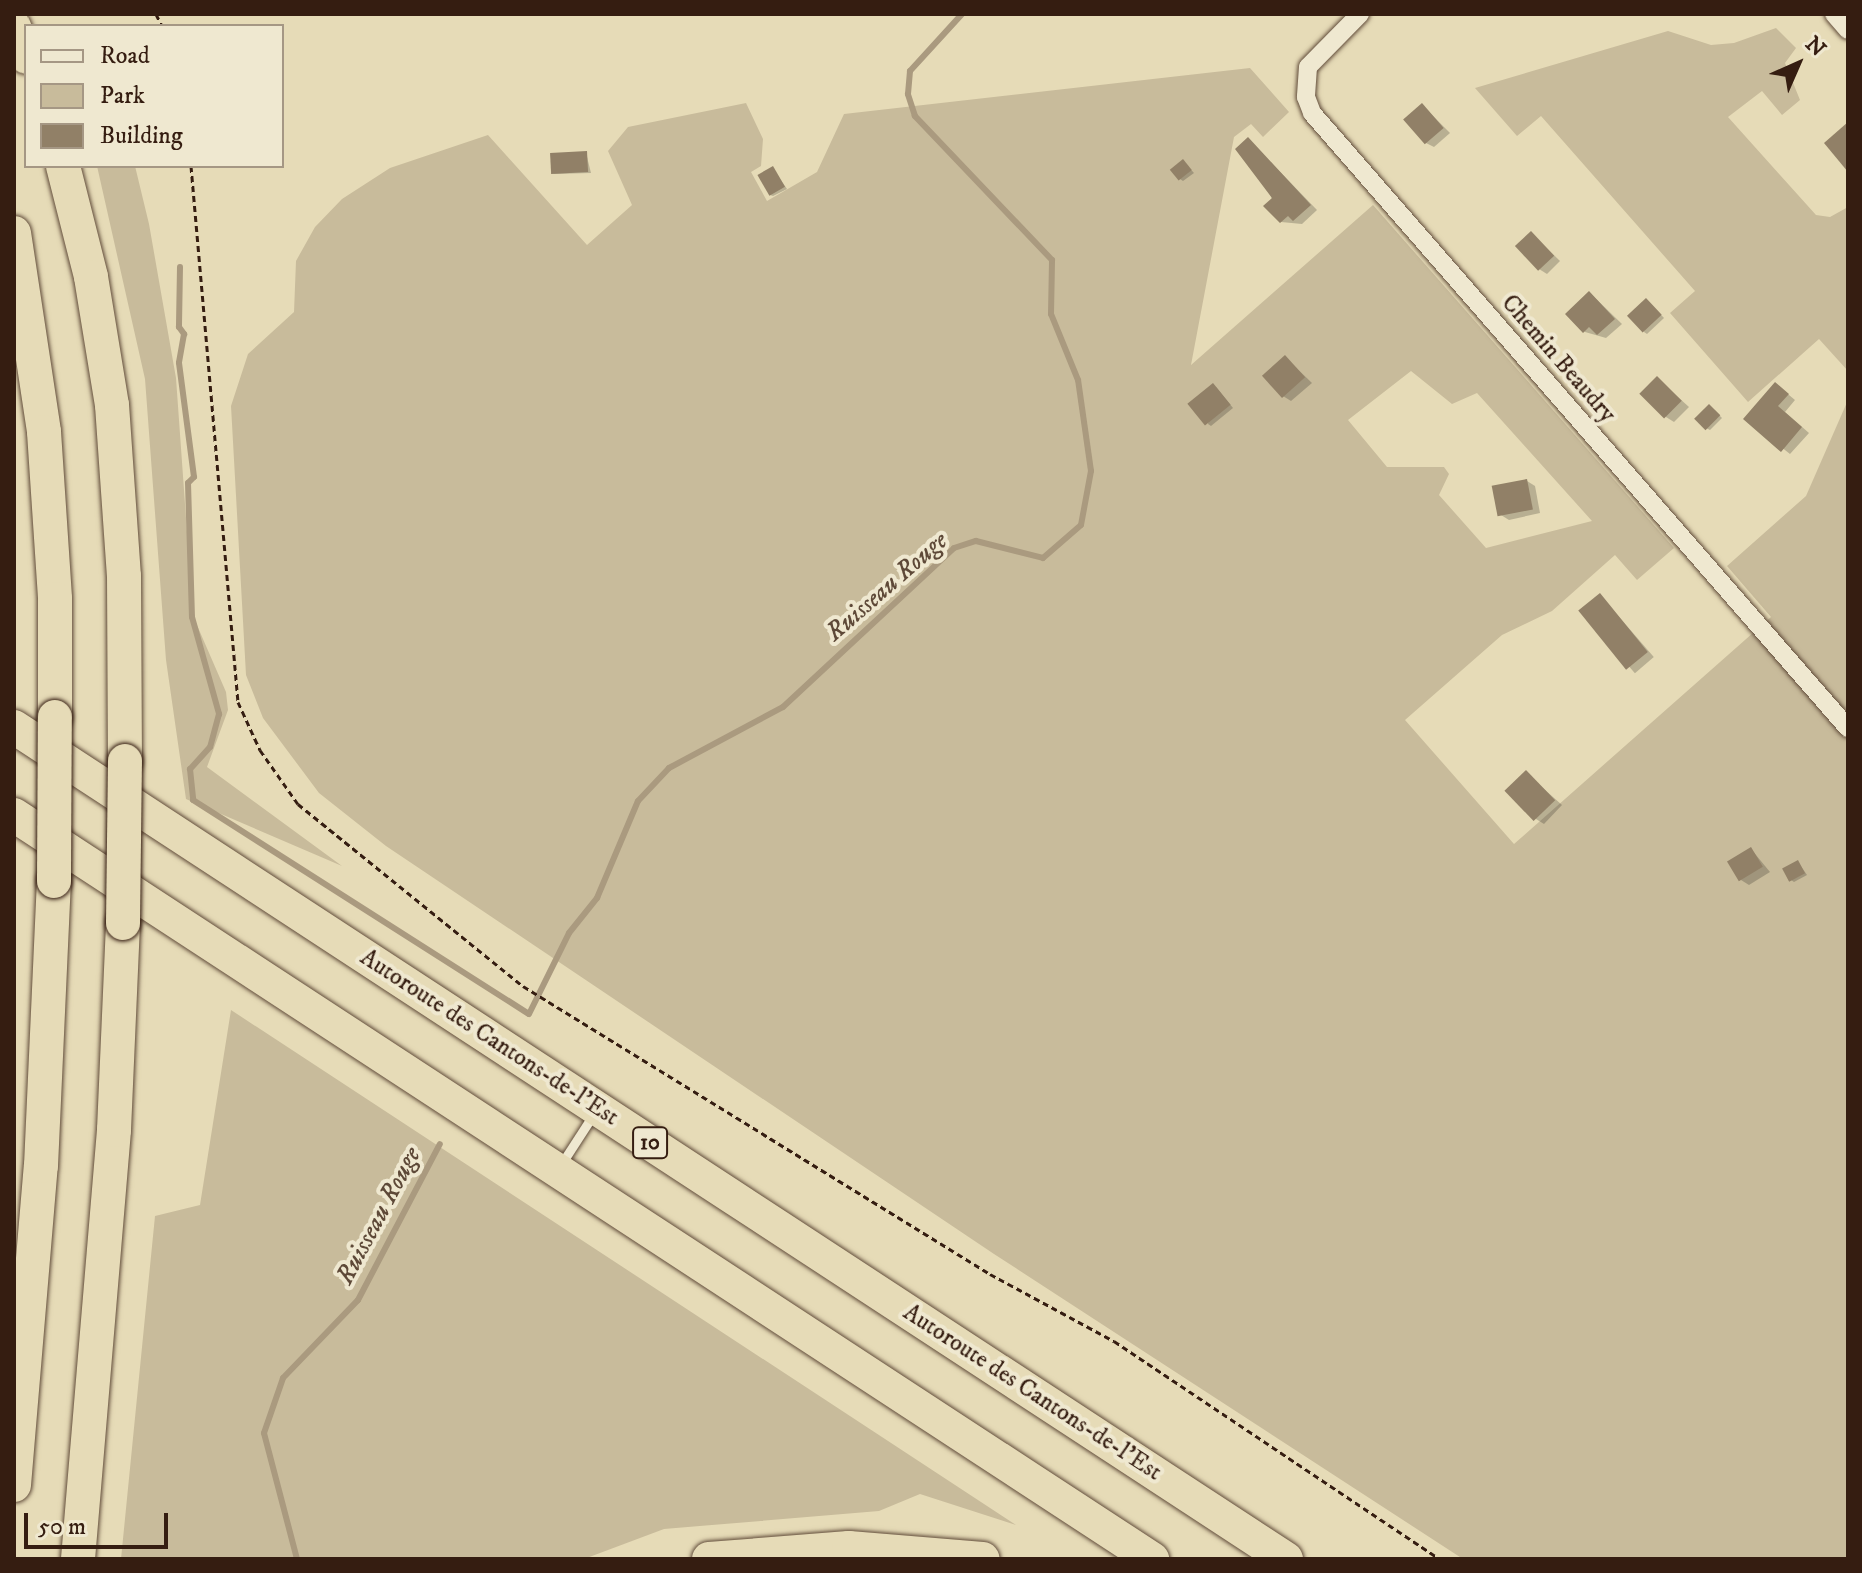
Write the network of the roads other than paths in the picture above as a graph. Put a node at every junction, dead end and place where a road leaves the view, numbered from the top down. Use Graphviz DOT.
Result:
graph roads {
  1 [pos="1360,14"];
  2 [pos="1834,14"];
  3 [pos="14,27"];
  4 [pos="1848,30"];
  5 [pos="24,52"];
  6 [pos="64,168"];
  7 [pos="14,233"];
  8 [pos="14,727"];
  9 [pos="1848,728"];
  10 [pos="14,815"];
  11 [pos="597,1109"];
  12 [pos="558,1169"];
  13 [pos="14,1485"];
  14 [pos="78,1559"];
  15 [pos="709,1559"];
  16 [pos="983,1559"];
  17 [pos="1152,1559"];
  18 [pos="1286,1559"];
  1 -- 9 [label="street, Chemin Beaudry"];
  2 -- 4 [label="street"];
  3 -- 5 [label="highway"];
  6 -- 14 [label="highway, bridge"];
  7 -- 13 [label="highway, bridge"];
  8 -- 11 [label="highway, Autoroute des Cantons-de-l'Est / 10"];
  10 -- 12 [label="highway"];
  11 -- 12 [label="lane"];
  11 -- 18 [label="highway, Autoroute des Cantons-de-l'Est / 10"];
  12 -- 17 [label="highway"];
  15 -- 16 [label="highway"];
}
